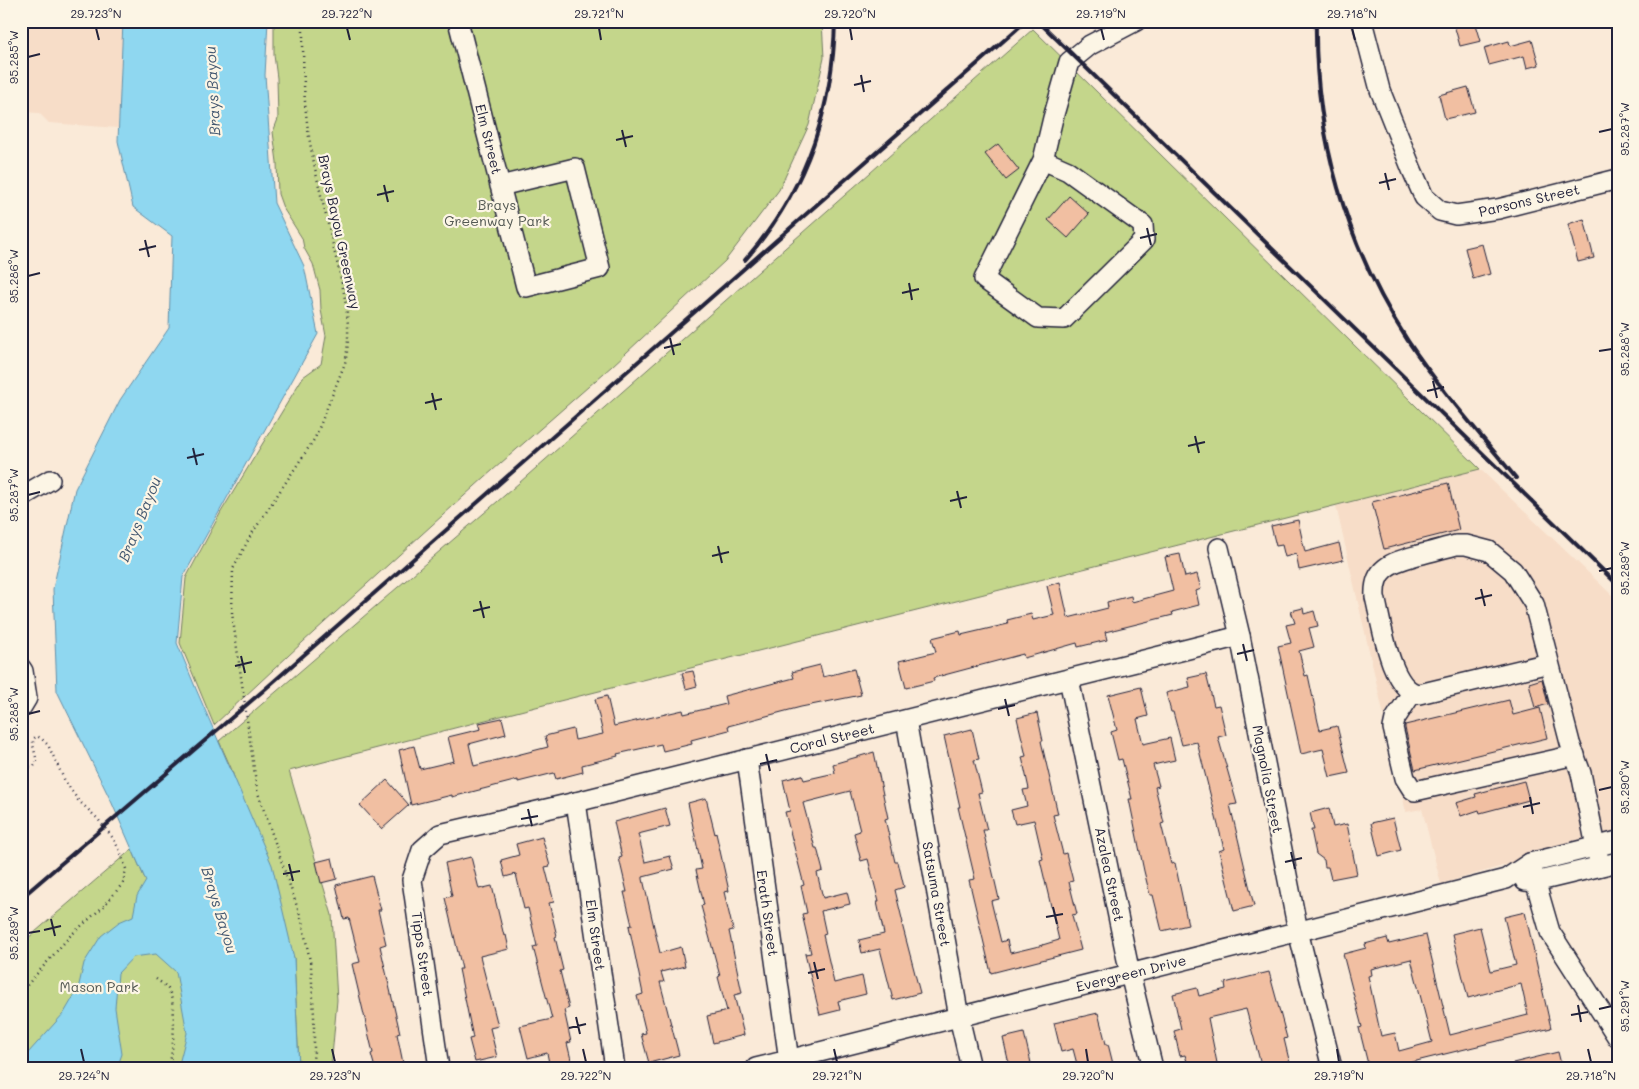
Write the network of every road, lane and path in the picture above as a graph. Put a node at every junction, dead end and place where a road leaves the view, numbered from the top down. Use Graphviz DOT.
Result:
graph roads {
  1 [pos="303,21"];
  2 [pos="458,21"];
  3 [pos="1136,21"];
  4 [pos="1362,21"];
  5 [pos="1043,160"];
  6 [pos="1618,179"];
  7 [pos="500,186"];
  8 [pos="50,480"];
  9 [pos="21,496"];
  10 [pos="1219,548"];
  11 [pos="1240,636"];
  12 [pos="1549,664"];
  13 [pos="21,668"];
  14 [pos="1069,679"];
  15 [pos="1412,693"];
  16 [pos="21,708"];
  17 [pos="906,720"];
  18 [pos="1575,755"];
  19 [pos="747,759"];
  20 [pos="21,760"];
  21 [pos="576,802"];
  22 [pos="1618,841"];
  23 [pos="428,845"];
  24 [pos="1596,847"];
  25 [pos="1530,863"];
  26 [pos="1609,864"];
  27 [pos="1506,879"];
  28 [pos="1535,882"];
  29 [pos="1298,931"];
  30 [pos="1130,974"];
  31 [pos="156,979"];
  32 [pos="21,992"];
  33 [pos="958,1017"];
  34 [pos="1618,1038"];
  35 [pos="789,1064"];
  36 [pos="170,1068"];
  37 [pos="312,1068"];
  38 [pos="439,1068"];
  39 [pos="616,1068"];
  40 [pos="756,1068"];
  41 [pos="971,1068"];
  42 [pos="1153,1068"];
  43 [pos="1332,1068"];
  1 -- 37 [label="path, Brays Bayou Greenway"];
  2 -- 7 [label="street, Elm Street"];
  3 -- 5 [label="street"];
  4 -- 6 [label="street, Parsons Street"];
  5 -- 5 [label="street"];
  7 -- 7 [label="street, Elm Street"];
  8 -- 9 [label="street"];
  10 -- 11 [label="street, Magnolia Street"];
  11 -- 14 [label="street, Coral Street"];
  11 -- 29 [label="street, Magnolia Street"];
  12 -- 15 [label="street"];
  12 -- 15 [label="street"];
  12 -- 18 [label="street"];
  13 -- 16 [label="street"];
  14 -- 17 [label="street, Coral Street"];
  14 -- 30 [label="street, Azalea Street"];
  15 -- 18 [label="street"];
  17 -- 19 [label="street, Coral Street"];
  17 -- 33 [label="street, Satsuma Street"];
  18 -- 24 [label="street"];
  19 -- 21 [label="street, Coral Street"];
  19 -- 35 [label="street, Erath Street"];
  20 -- 32 [label="path"];
  21 -- 23 [label="street, Coral Street"];
  21 -- 39 [label="street, Elm Street"];
  22 -- 24 [label="street, Evergreen Drive"];
  23 -- 38 [label="street, Tipps Street"];
  24 -- 25 [label="street, Evergreen Drive"];
  24 -- 26 [label="street"];
  25 -- 27 [label="street, Evergreen Drive"];
  25 -- 28 [label="street"];
  26 -- 28 [label="street, Evergreen Drive"];
  27 -- 28 [label="street, Evergreen Drive"];
  27 -- 29 [label="street, Evergreen Drive"];
  28 -- 34 [label="street"];
  29 -- 30 [label="street, Evergreen Drive"];
  29 -- 43 [label="street, Magnolia Street"];
  30 -- 33 [label="street, Evergreen Drive"];
  30 -- 42 [label="street, Azalea Street"];
  31 -- 36 [label="path"];
  33 -- 35 [label="street, Evergreen Drive"];
  33 -- 41 [label="street, Satsuma Street"];
  35 -- 40 [label="street, Evergreen Drive"];
}
